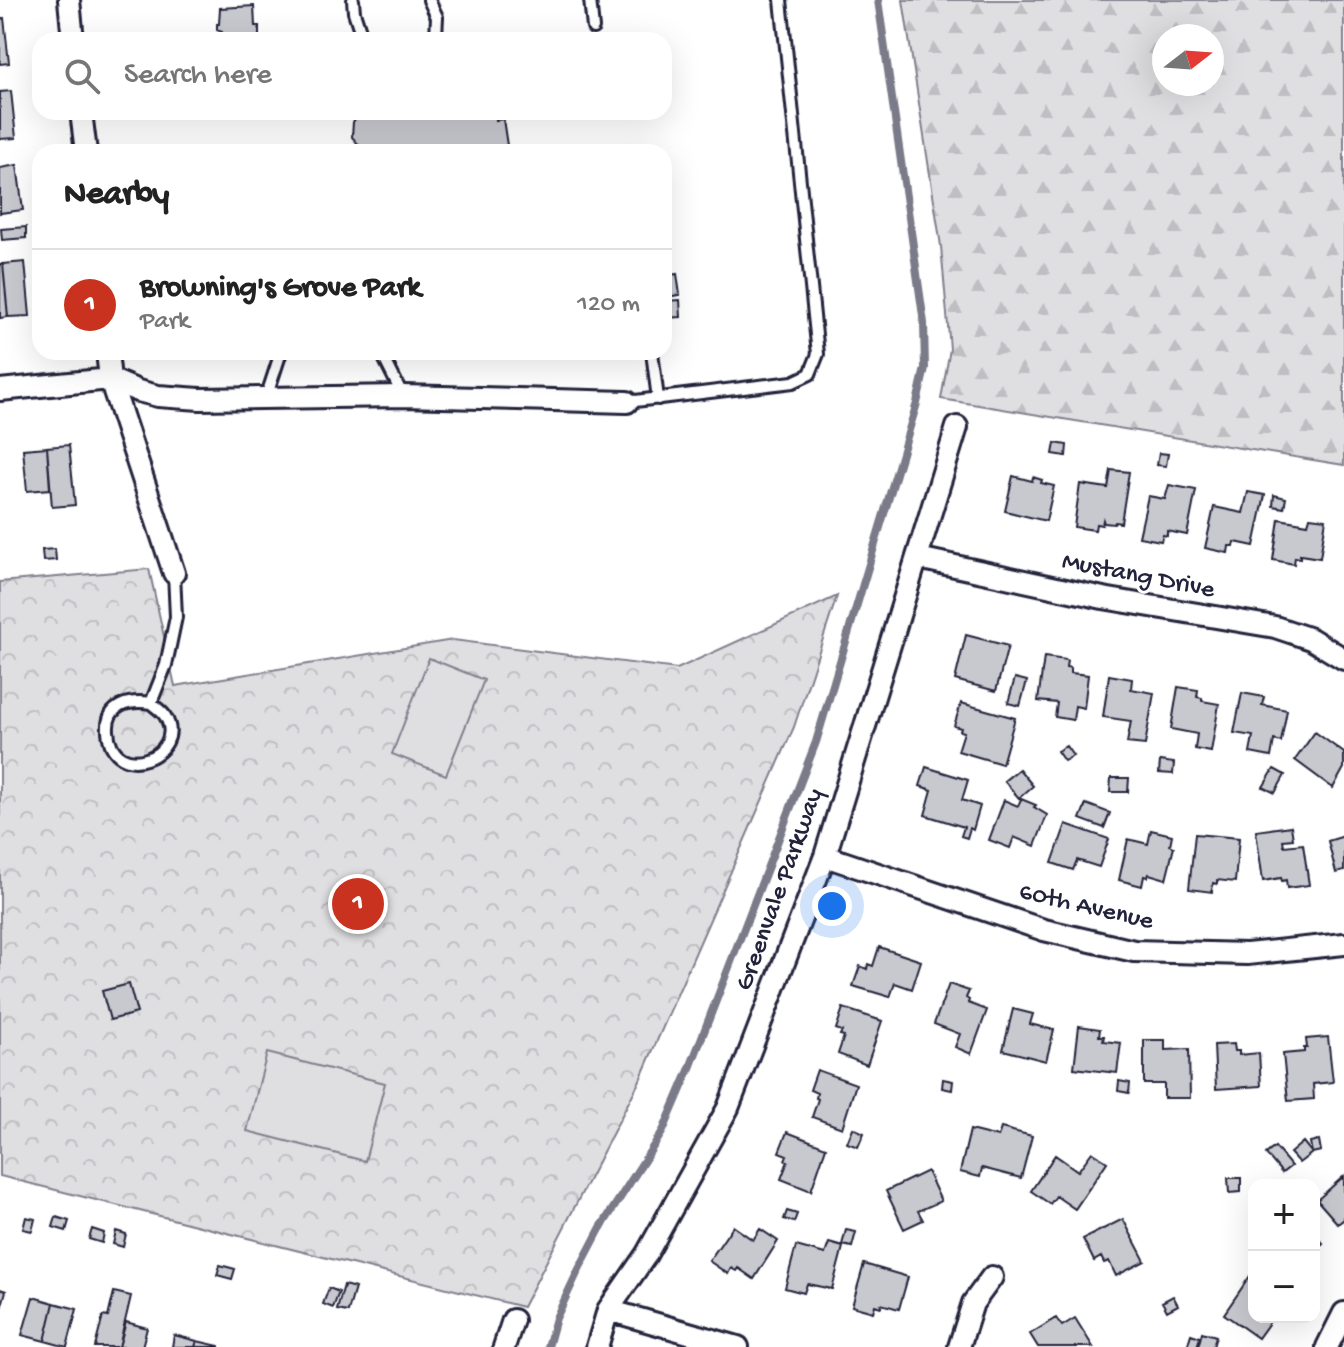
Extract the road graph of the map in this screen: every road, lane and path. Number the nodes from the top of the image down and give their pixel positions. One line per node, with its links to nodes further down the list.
1 (69, 0): 7 (street)
2 (353, 0): 8 (lane)
3 (429, 0): 9 (lane)
4 (590, 0): 6 (lane)
5 (781, 0): 20 (lane)
6 (593, 28)
7 (72, 32)
8 (360, 32)
9 (436, 32)
10 (82, 120): 11 (street)
11 (85, 144)
12 (108, 360): 16 (street)
13 (278, 360): 19 (lane)
14 (385, 360): 18 (lane)
15 (653, 360): 20 (lane)
16 (110, 379): 17 (street); 19 (street); 24 (street)
17 (0, 390)
18 (403, 396): 19 (street); 21 (street)
19 (266, 398)
20 (658, 399): 21 (lane)
21 (627, 402)
22 (957, 427): 23 (street, Greenvale Parkway)
23 (918, 558): 25 (street, Mustang Drive); 27 (street, Greenvale Parkway)
24 (174, 573): 26 (lane)
25 (1344, 659)
26 (151, 703): 26 (lane)
27 (825, 856): 28 (street, 60th Avenue); 30 (street, Greenvale Parkway)
28 (1344, 944)
29 (992, 1277): 36 (street)
30 (608, 1310): 34 (street, Greenvale Parkway); 35 (street)
31 (1344, 1313): 37 (street)
32 (513, 1320): 33 (street)
33 (504, 1347)
34 (597, 1347)
35 (738, 1347)
36 (959, 1347)
37 (1327, 1347)

